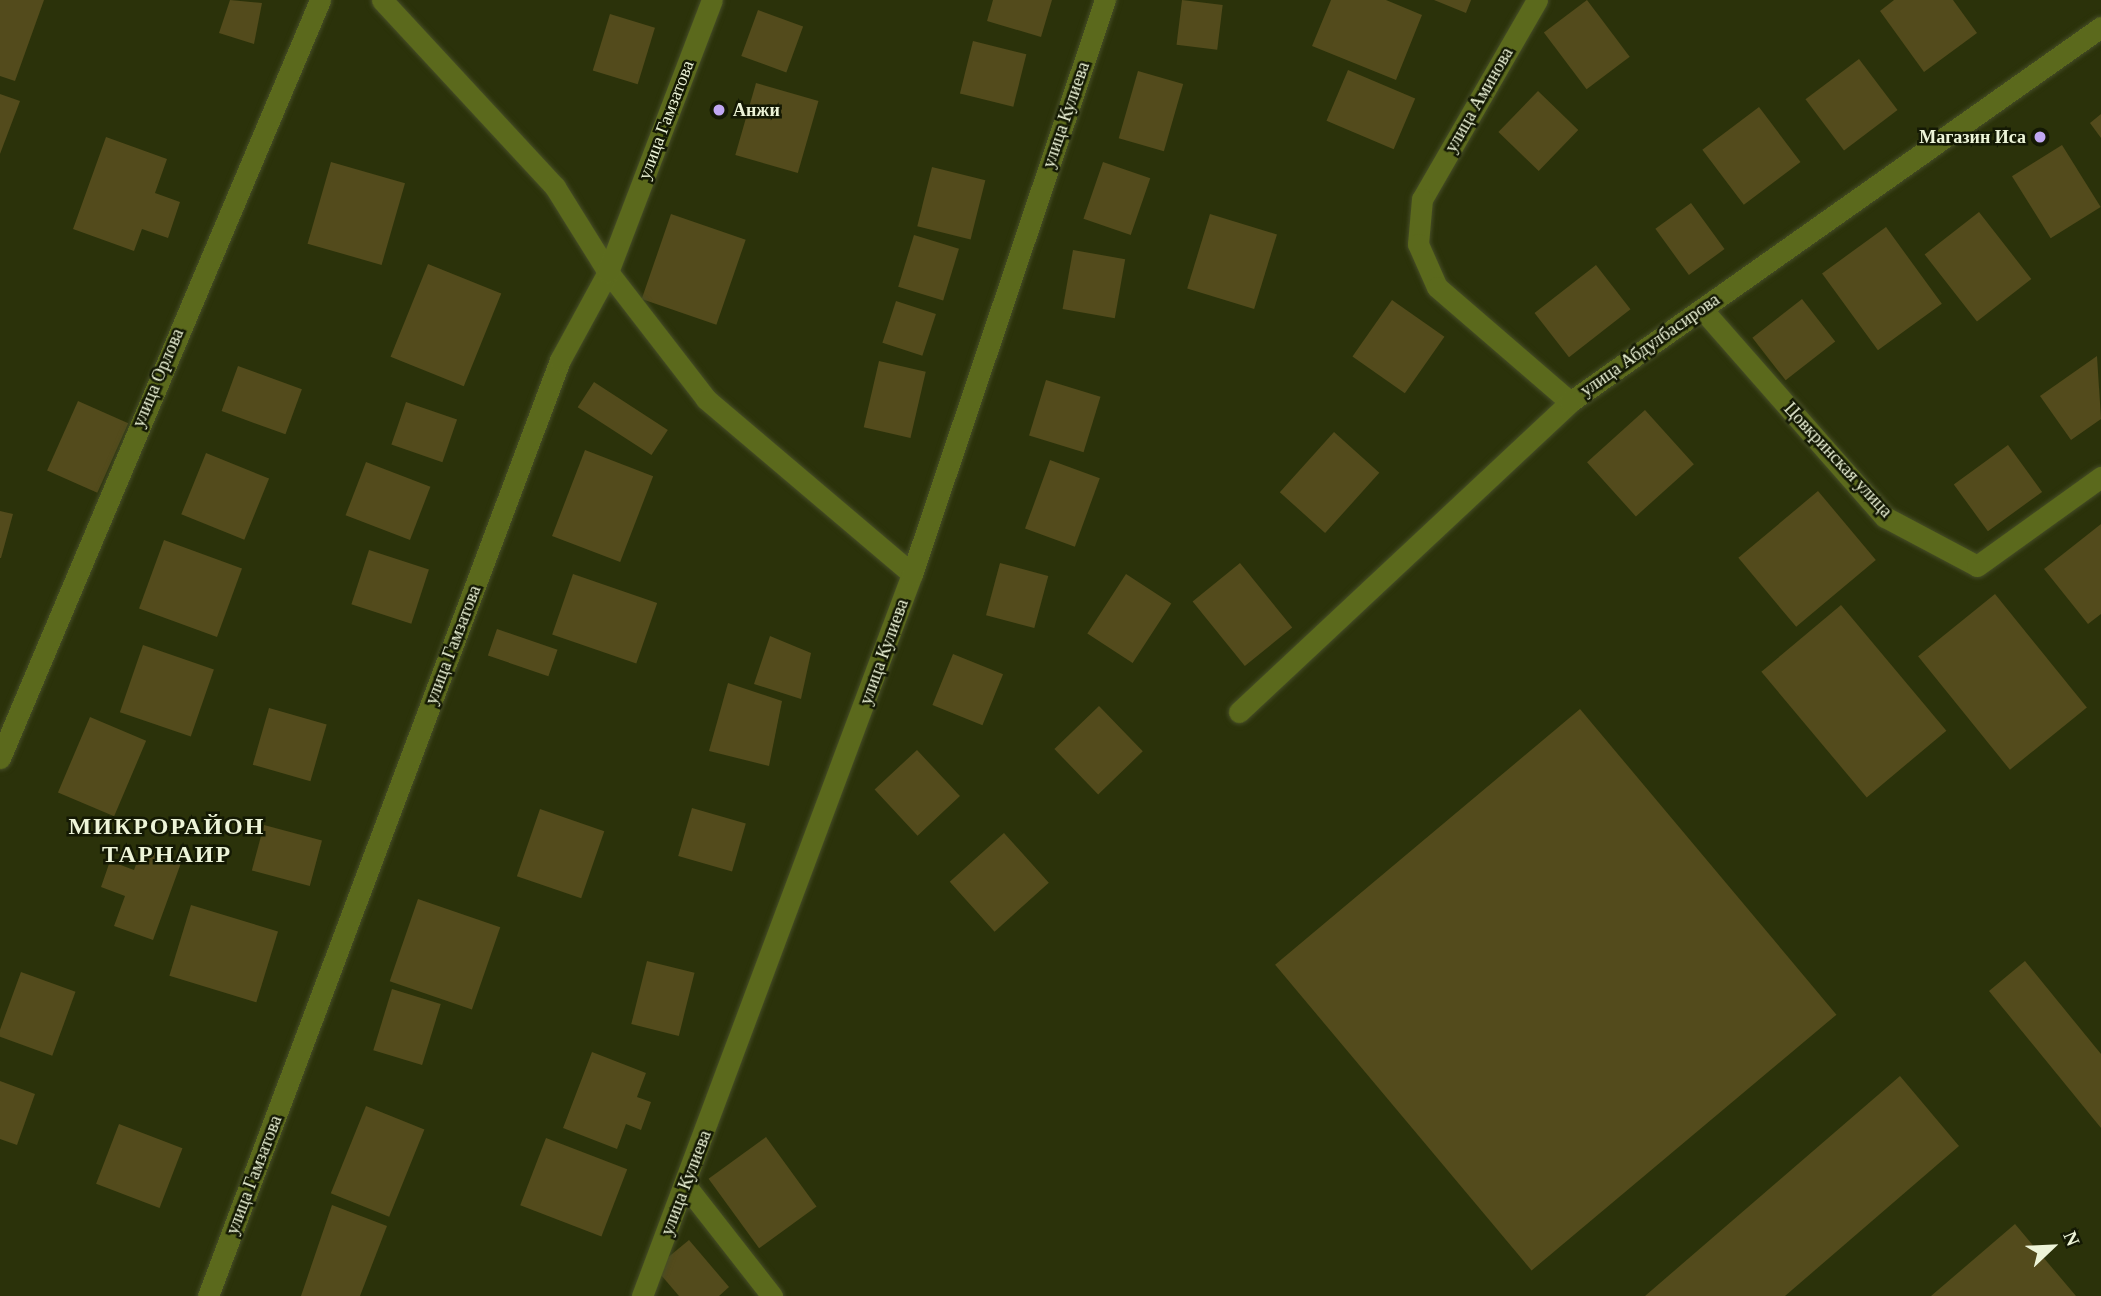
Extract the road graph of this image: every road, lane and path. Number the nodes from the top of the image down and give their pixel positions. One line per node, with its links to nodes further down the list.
1 (320, 0): 13 (street, улица Орлова)
2 (382, 0): 7 (street)
3 (712, 0): 7 (street, улица Гамзатова)
4 (1105, 0): 11 (street, улица Кулиева)
5 (1536, 0): 9 (street, улица Аминова)
6 (2101, 27): 8 (street, улица Абдулбасирова)
7 (608, 272): 11 (street); 15 (street, улица Гамзатова)
8 (1702, 309): 9 (street, улица Абдулбасирова); 10 (street, Цовкринская улица)
9 (1570, 402): 12 (street, улица Абдулбасирова)
10 (2101, 477)
11 (912, 575): 14 (street, улица Кулиева)
12 (1239, 712)
13 (0, 758)
14 (686, 1186): 16 (street, улица Кулиева); 17 (street)
15 (208, 1296)
16 (642, 1296)
17 (772, 1296)

